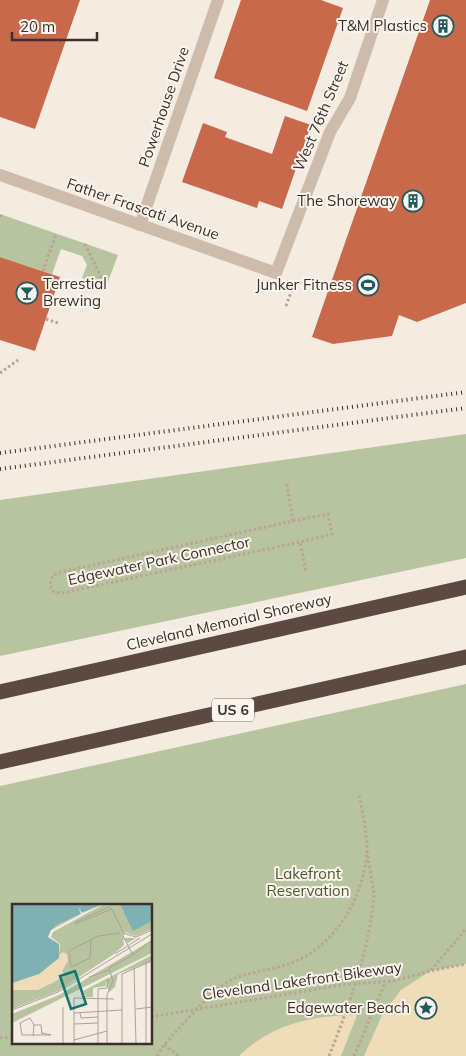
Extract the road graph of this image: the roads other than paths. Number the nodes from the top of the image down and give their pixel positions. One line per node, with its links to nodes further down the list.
1 (218, 0): 4 (street, Powerhouse Drive)
2 (383, 0): 5 (street, West 76th Street)
3 (0, 175): 4 (street, Father Frascati Avenue)
4 (140, 225): 5 (street, Father Frascati Avenue)
5 (276, 272)
6 (466, 587): 8 (highway, Cleveland Memorial Shoreway)
7 (466, 657): 9 (highway, US 6)
8 (0, 692)
9 (0, 762)

